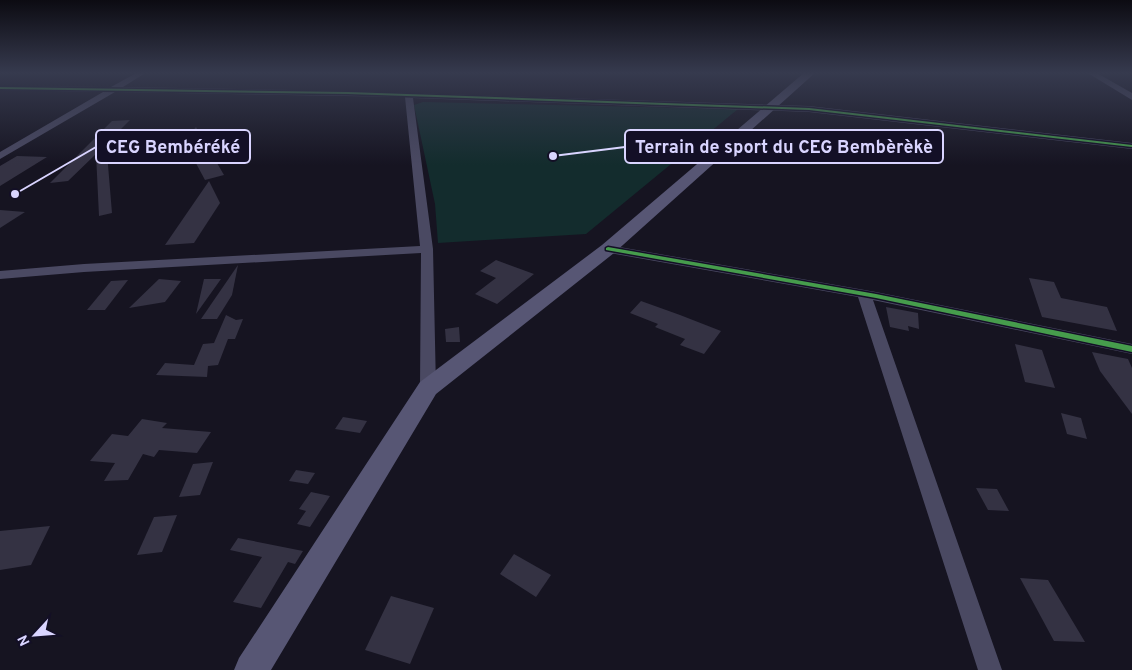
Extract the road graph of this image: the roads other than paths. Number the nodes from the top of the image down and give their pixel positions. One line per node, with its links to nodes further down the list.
1 (91, 103): 7 (street)
2 (409, 103): 8 (street)
3 (646, 103): 5 (street)
4 (773, 103): 5 (main road)
5 (768, 107): 6 (street); 9 (main road)
6 (1132, 146)
7 (0, 156)
8 (427, 249): 10 (street); 13 (street)
9 (608, 249): 11 (street); 13 (main road)
10 (0, 275)
11 (864, 294): 12 (street); 15 (street)
12 (1132, 349)
13 (428, 388): 14 (main road)
14 (252, 670)
15 (990, 670)

